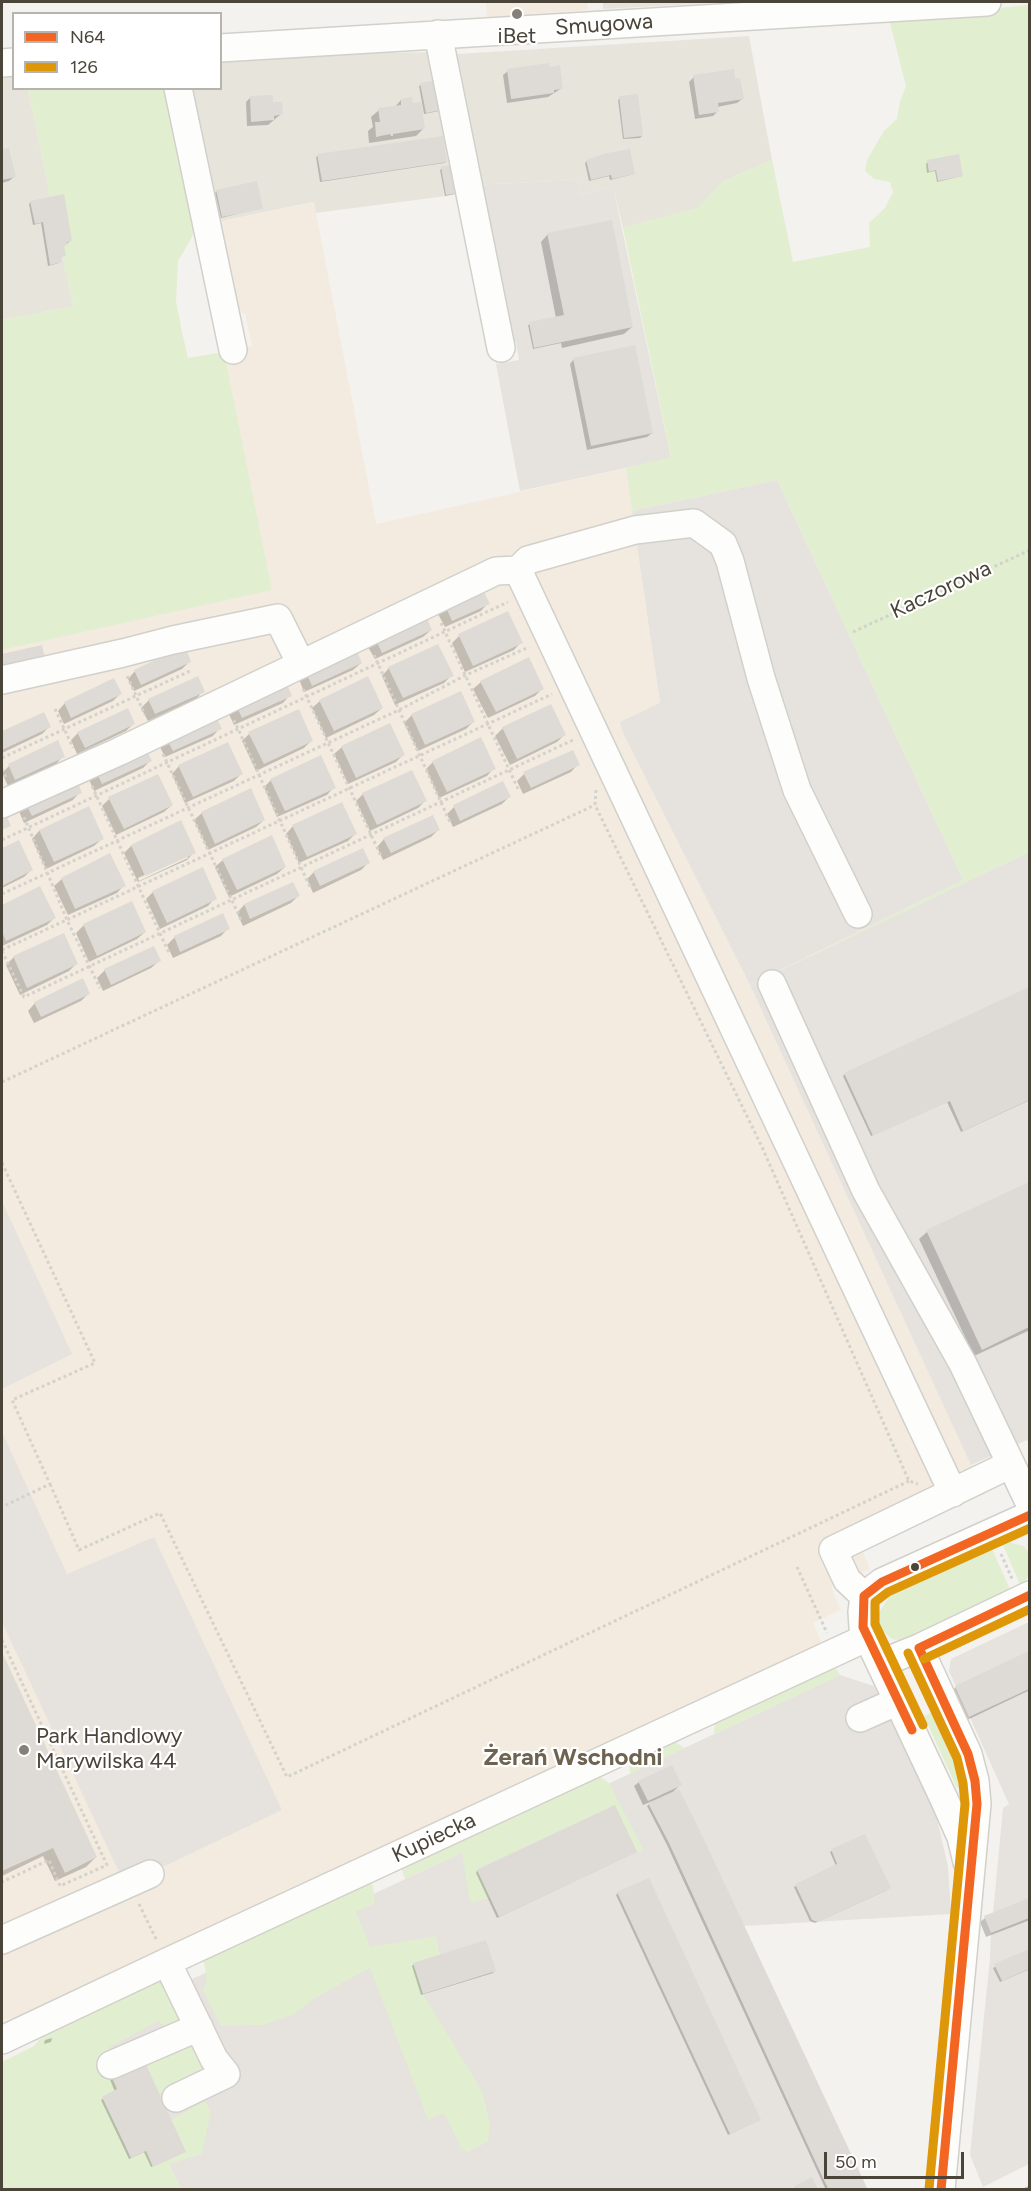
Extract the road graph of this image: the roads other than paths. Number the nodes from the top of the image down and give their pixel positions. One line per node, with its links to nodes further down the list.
1 (987, 2): 2 (street, Smugowa)
2 (755, 8): 3 (street, Smugowa)
3 (438, 34): 4 (street, Smugowa); 6 (street)
4 (222, 48)
5 (178, 90): 7 (street)
6 (501, 348)
7 (233, 350)
8 (518, 570): 9 (street); 12 (street); 15 (street)
9 (302, 676): 10 (street); 11 (street)
10 (2, 680)
11 (8, 801)
12 (858, 914)
13 (772, 984): 14 (street)
14 (1011, 1464): 15 (street); 16 (street)
15 (953, 1493): 19 (street)
16 (1029, 1504)
17 (1029, 1515): 19 (street)
18 (1029, 1595): 21 (street)
19 (864, 1596): 20 (street)
20 (868, 1638): 22 (street); 29 (street, Kupiecka)
21 (919, 1648): 22 (street); 23 (street)
22 (882, 1663): 24 (street)
23 (938, 1687): 24 (street); 26 (street)
24 (899, 1703): 25 (street); 26 (street)
25 (860, 1718)
26 (971, 1876): 34 (street)
27 (140, 1878): 28 (street)
28 (2, 1940)
29 (166, 1962): 30 (street); 31 (street, Kupiecka)
30 (199, 2027): 32 (street); 33 (street)
31 (2, 2040)
32 (111, 2065)
33 (176, 2098)
34 (941, 2190)

